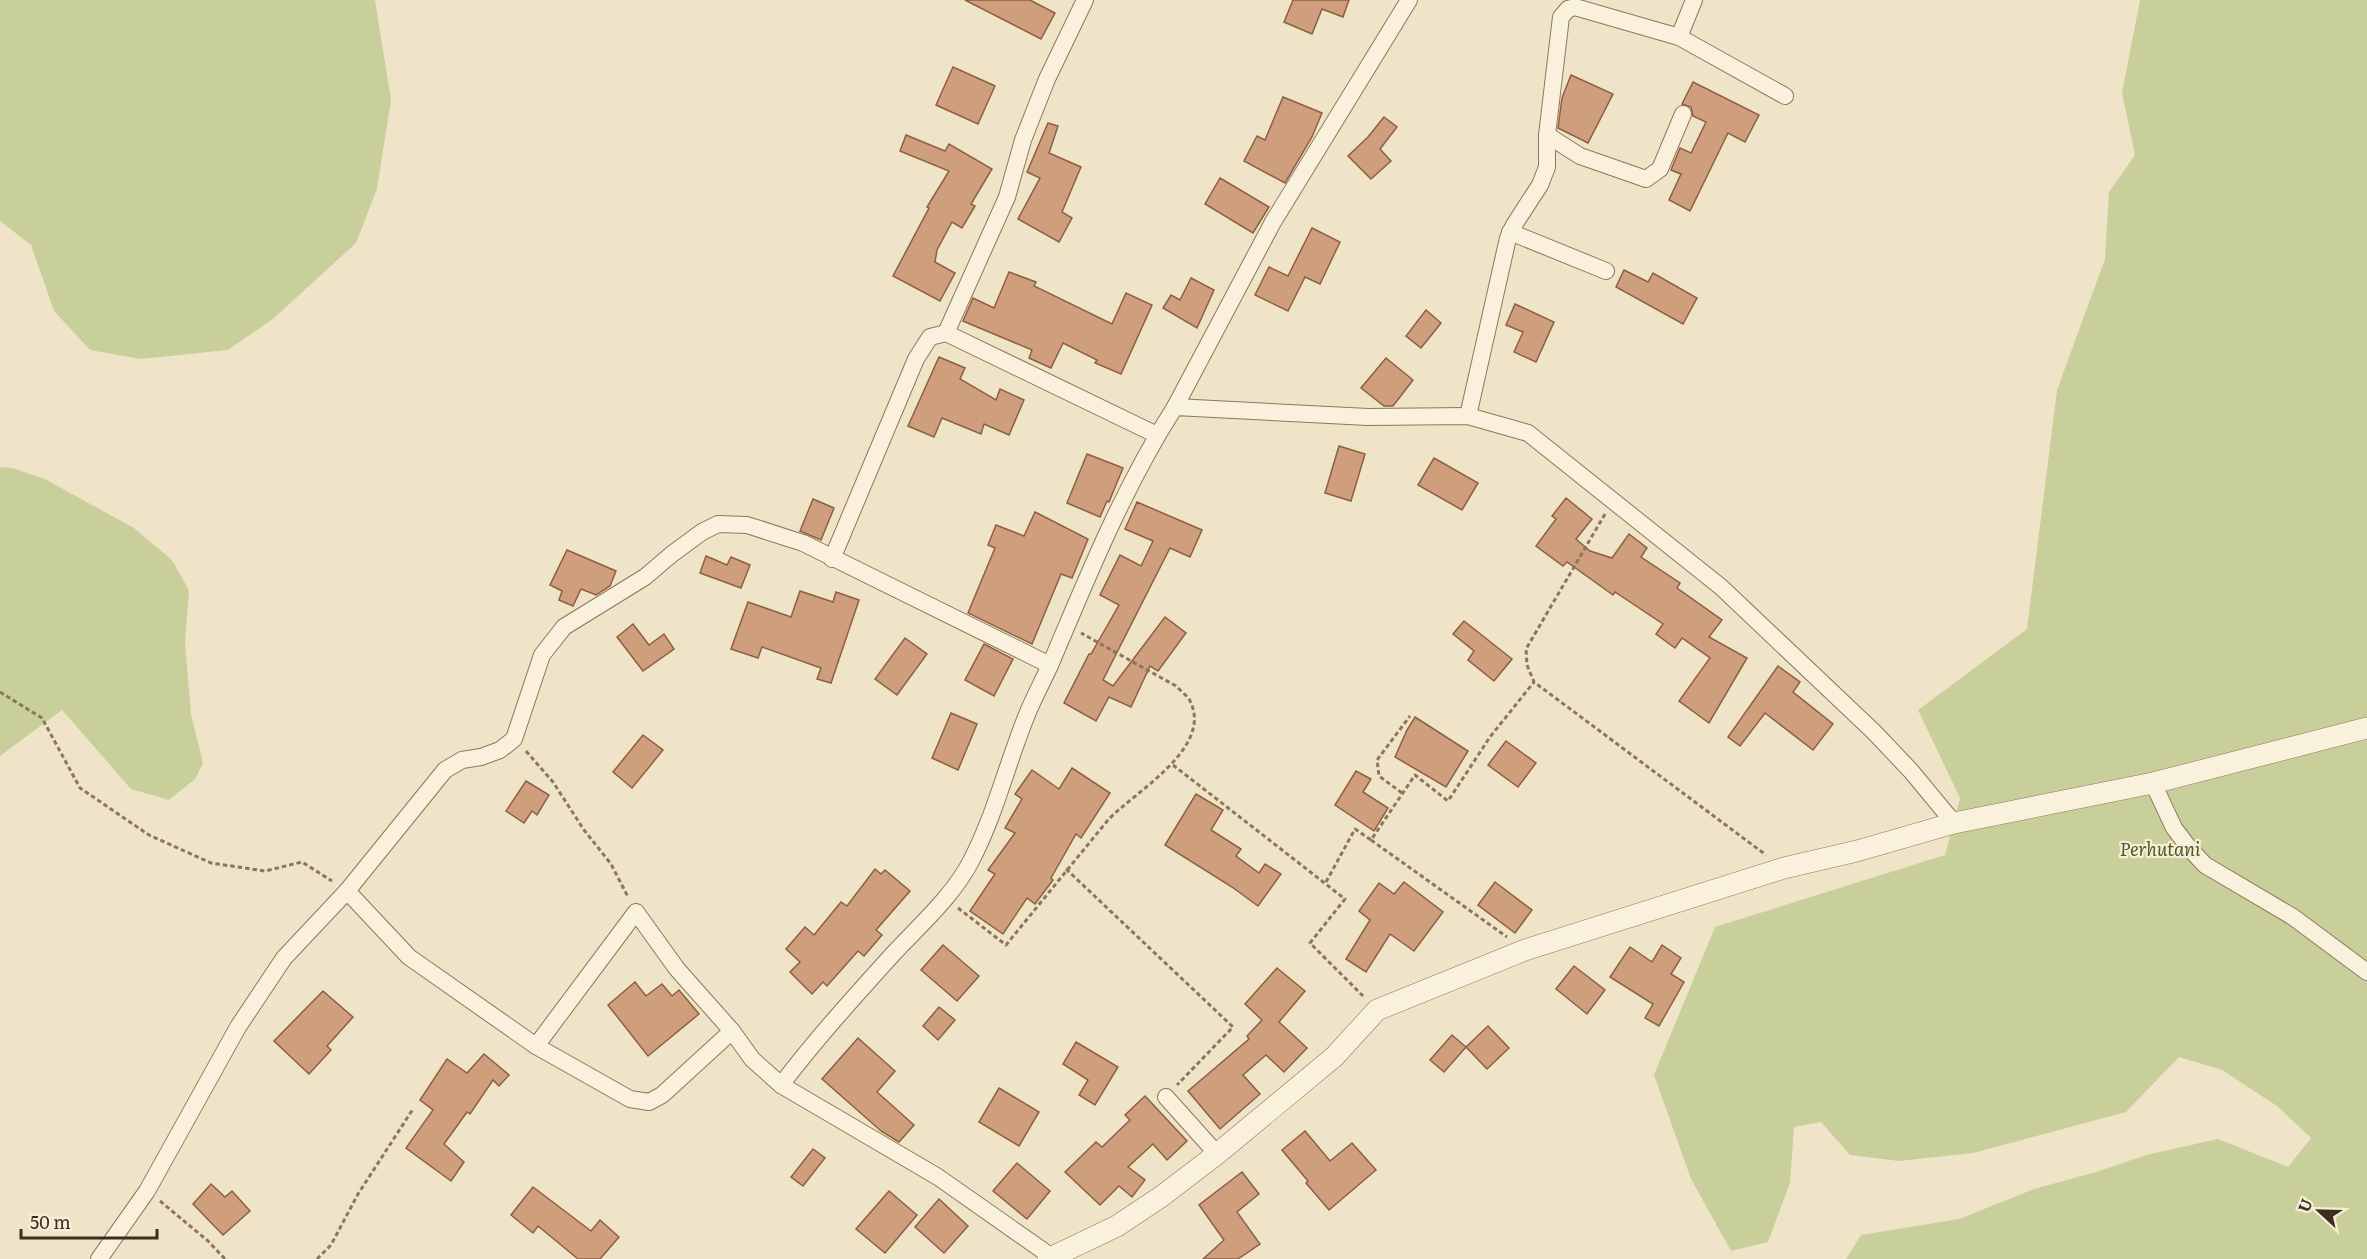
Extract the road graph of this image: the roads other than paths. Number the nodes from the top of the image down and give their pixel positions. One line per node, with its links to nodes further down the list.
1 (1085, 0): 10 (street)
2 (1409, 0): 11 (street)
3 (1694, 0): 4 (street)
4 (1679, 37): 5 (street); 7 (street)
5 (1785, 96)
6 (1683, 114): 7 (street)
7 (1547, 135): 8 (street)
8 (1510, 232): 9 (street); 12 (street)
9 (1606, 271)
10 (946, 333): 13 (street); 14 (street)
11 (1174, 407): 12 (street); 13 (street)
12 (1468, 416): 18 (street)
13 (1157, 435): 15 (street)
14 (832, 559): 15 (street); 19 (street)
15 (1050, 665): 23 (street)
16 (2367, 728): 17 (street)
17 (2153, 783): 18 (street); 20 (street)
18 (1954, 823): 25 (street)
19 (347, 891): 22 (street); 27 (street)
20 (2367, 972)
21 (732, 1031): 22 (street); 22 (street); 23 (street)
22 (536, 1046)
23 (781, 1085): 26 (street)
24 (1166, 1097): 25 (street)
25 (1217, 1154): 26 (street)
26 (1050, 1258)
27 (99, 1259)

